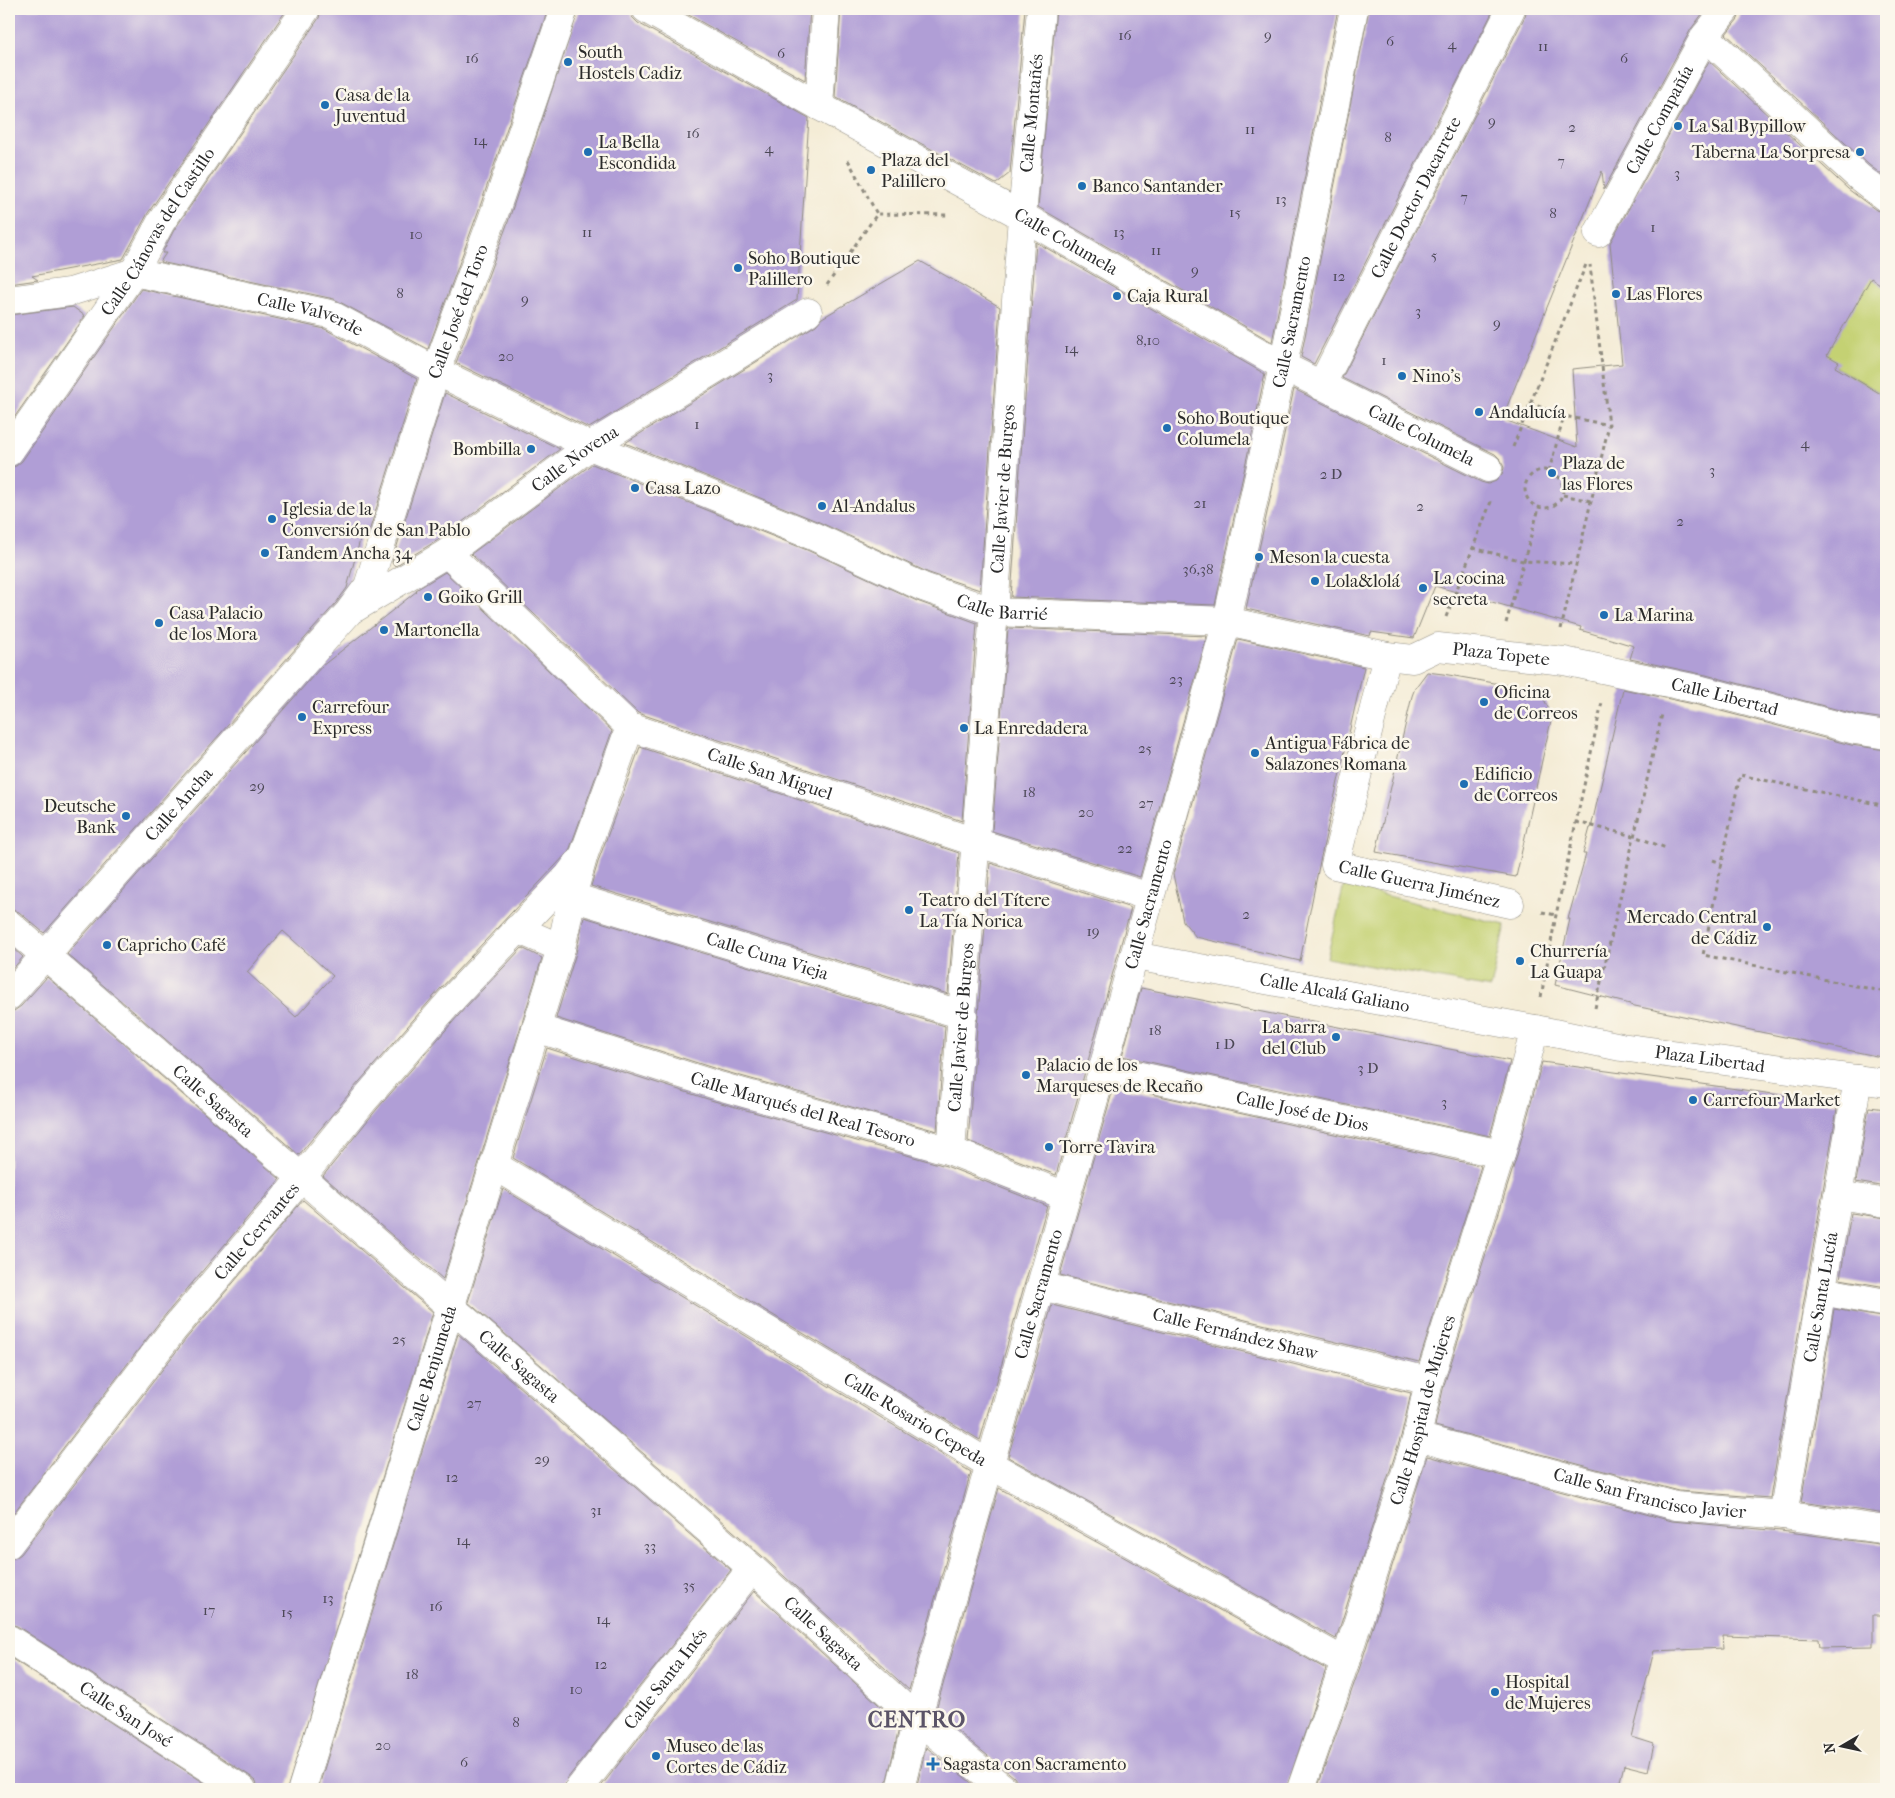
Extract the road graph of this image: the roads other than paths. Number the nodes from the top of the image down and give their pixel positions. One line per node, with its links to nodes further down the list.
1 (306, 9): 14 (street, Calle Cánovas del Castillo)
2 (564, 9): 18 (street, Calle José del Toro)
3 (646, 9): 10 (street, Calle Columela)
4 (826, 9): 10 (street)
5 (1041, 9): 12 (street, Calle Montañés)
6 (1354, 9): 17 (street, Calle Sacramento)
7 (1511, 9): 19 (street, Calle Doctor Dacarrete)
8 (1726, 9): 9 (street, Calle Compañía)
9 (1705, 36): 11 (street); 13 (street, Calle Compañía)
10 (819, 106): 12 (street, Calle Columela)
11 (1886, 198)
12 (1022, 216): 17 (street, Calle Columela); 24 (street, Calle Javier de Burgos)
13 (1598, 234)
14 (134, 272): 15 (street, Calle Valverde); 18 (street, Calle Valverde); 21 (street, Calle Cánovas del Castillo)
15 (9, 300)
16 (808, 312): 20 (street, Calle Novena)
17 (1283, 366): 19 (street, Calle Columela); 26 (street, Calle Sacramento)
18 (436, 371): 20 (street, Calle Valverde); 25 (street, Calle José del Toro)
19 (1321, 386): 22 (street, Calle Columela)
20 (590, 446): 23 (street, Calle Novena); 24 (street, Calle Barrié)
21 (9, 452)
22 (1499, 462)
23 (447, 553): 25 (street, Calle Novena); 30 (street, Calle San Miguel)
24 (994, 612): 26 (street, Calle Barrié); 32 (street, Calle Javier de Burgos)
25 (348, 613): 40 (street, Calle Ancha)
26 (1227, 621): 28 (street, Calle Barrié); 35 (street, Calle Sacramento)
27 (1438, 647): 28 (street, Calle Barrié); 29 (street, Plaza Topete)
28 (1387, 656): 36 (street, Calle Guerra Jiménez)
29 (1557, 660): 31 (street, Calle Libertad)
30 (630, 727): 32 (street, Calle San Miguel); 33 (street)
31 (1886, 735)
32 (975, 842): 35 (street, Calle San Miguel); 43 (street, Calle Javier de Burgos)
33 (584, 854): 34 (street, Calle Benjumeda); 38 (street, Calle Cervantes)
34 (572, 897): 39 (street, Calle Benjumeda); 43 (street, Calle Cuna Vieja)
35 (1150, 897): 41 (street, Calle Sacramento)
36 (1510, 904)
37 (9, 924): 40 (street, Calle Sagasta)
38 (516, 929): 39 (street); 52 (street, Calle Cervantes)
39 (561, 948): 44 (street, Calle Benjumeda)
40 (44, 956): 42 (street, Calle Ancha); 52 (street, Calle Sagasta)
41 (1134, 956): 45 (street, Calle Alcalá Galiano); 46 (street, Calle Sacramento)
42 (9, 996)
43 (963, 1015): 49 (street, Calle Javier de Burgos)
44 (536, 1028): 49 (street, Calle Marqués del Real Tesoro); 51 (street, Calle Benjumeda)
45 (1535, 1029): 47 (street, Plaza Libertad); 50 (street, Calle Hospital de Mujeres)
46 (1103, 1068): 50 (street, Calle José de Dios); 54 (street, Calle Sacramento)
47 (1858, 1079): 48 (street, Plaza Libertad); 53 (street, Calle Santa Lucía)
48 (1886, 1083)
49 (951, 1152): 54 (street, Calle Marqués del Real Tesoro)
50 (1501, 1154): 60 (street, Calle Hospital de Mujeres)
51 (494, 1164): 59 (street, Calle Benjumeda); 62 (street, Calle Rosario Cepeda)
52 (301, 1178): 59 (street, Calle Sagasta); 65 (street, Calle Cervantes)
53 (1838, 1195): 55 (street); 57 (street, Calle Santa Lucía)
54 (1066, 1196): 56 (street, Calle Sacramento)
55 (1886, 1203)
56 (1041, 1286): 60 (street, Calle Fernández Shaw); 62 (street, Calle Sacramento)
57 (1821, 1291): 58 (street); 63 (street, Calle Santa Lucía)
58 (1886, 1303)
59 (450, 1308): 66 (street, Calle Sagasta); 71 (street, Calle Benjumeda)
60 (1429, 1381): 61 (street, Calle Hospital de Mujeres)
61 (1417, 1437): 63 (street, Calle San Francisco Javier); 68 (street, Calle Hospital de Mujeres)
62 (989, 1464): 68 (street, Calle Rosario Cepeda); 69 (street, Calle Sacramento)
63 (1783, 1515): 64 (street, Calle San Francisco Javier)
64 (1886, 1530)
65 (9, 1544)
66 (752, 1568): 69 (street, Calle Sagasta); 72 (street, Calle Santa Inés)
67 (9, 1639): 70 (street, Calle San José)
68 (1346, 1662): 75 (street, Calle Hospital de Mujeres)
69 (917, 1719): 73 (street, Calle Sacramento); 74 (street, Calle Sagasta)
70 (242, 1789)
71 (302, 1789)
72 (579, 1789)
73 (900, 1789)
74 (1004, 1789)
75 (1301, 1789)

